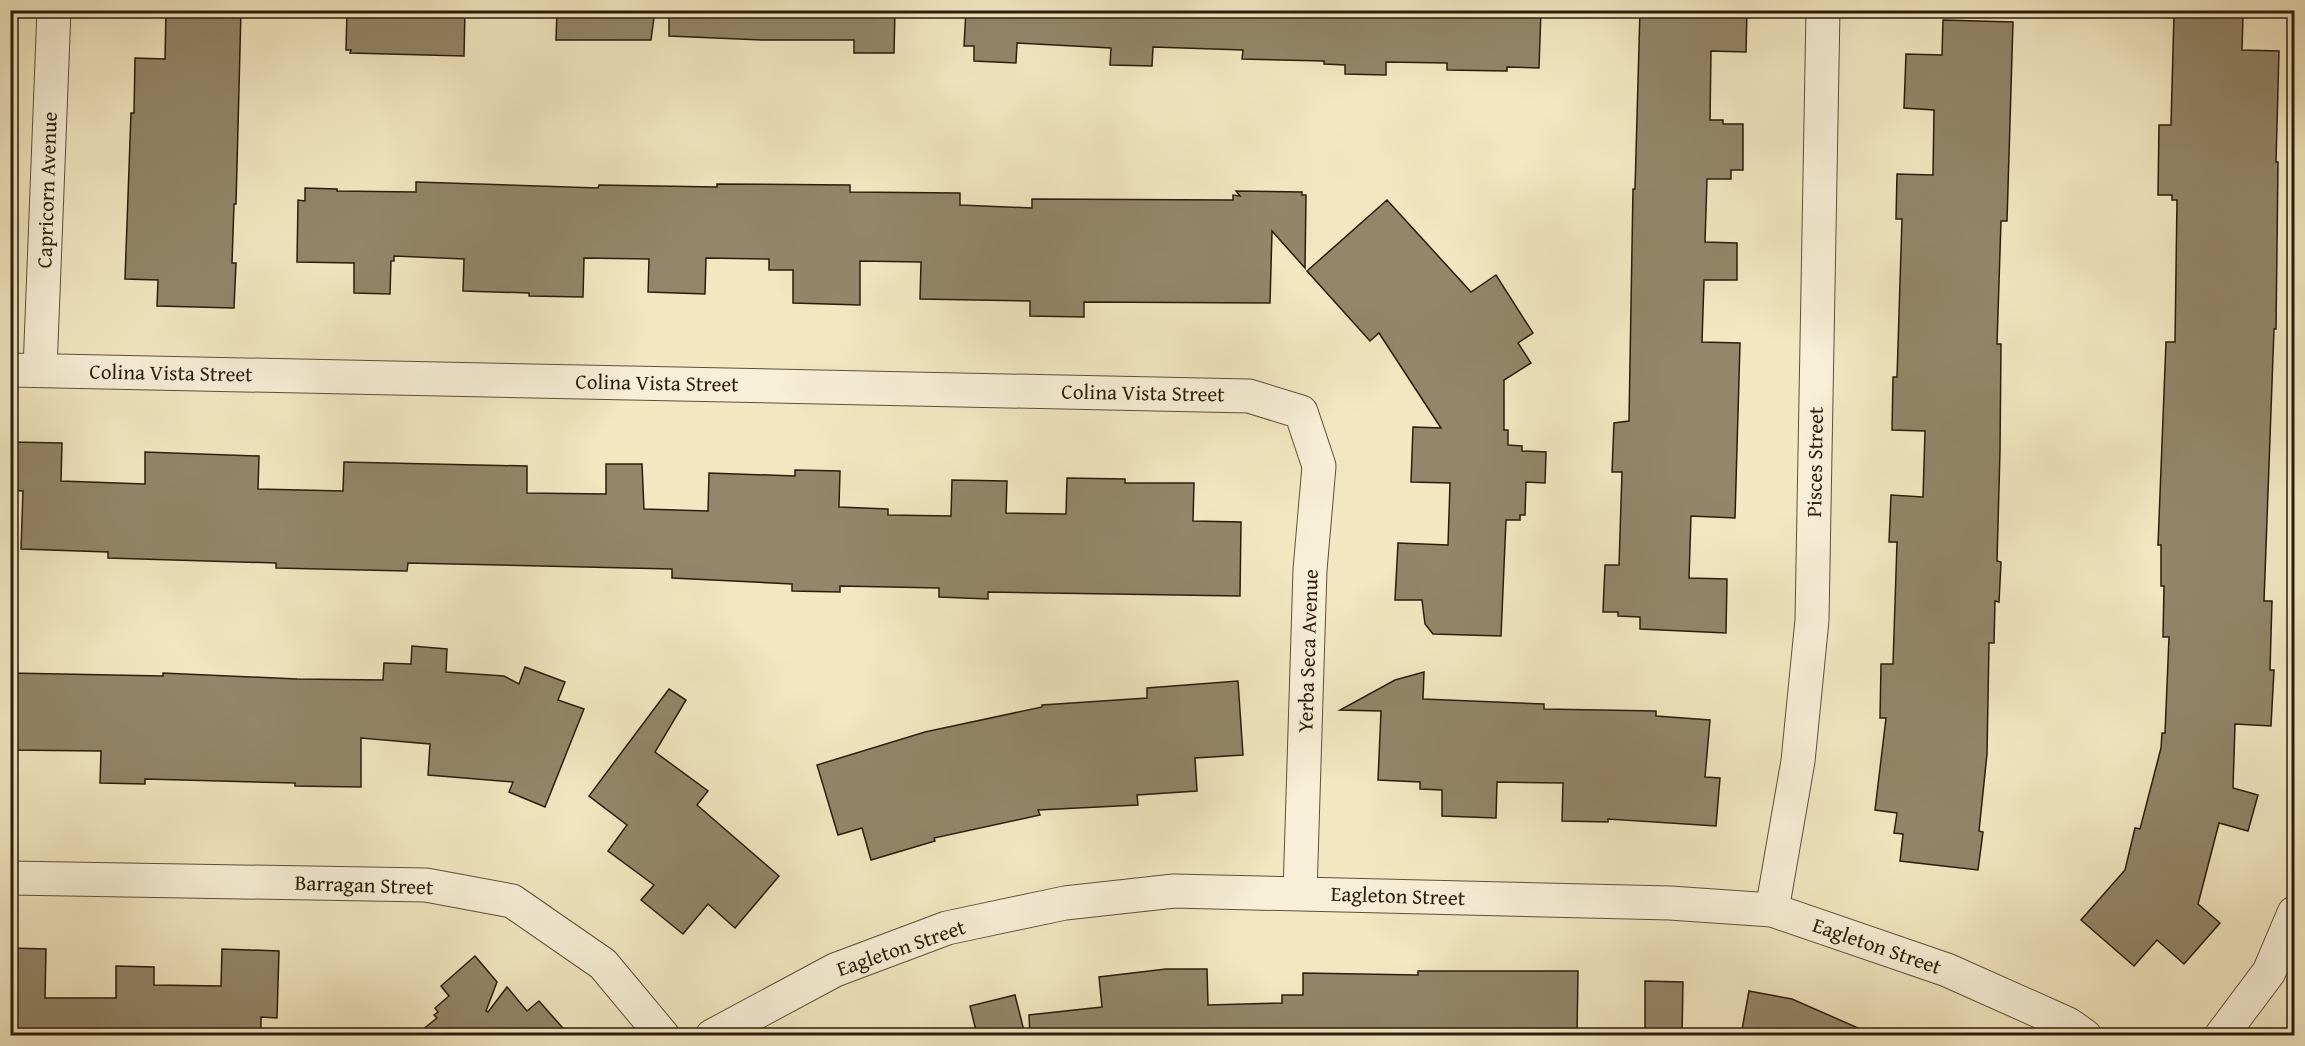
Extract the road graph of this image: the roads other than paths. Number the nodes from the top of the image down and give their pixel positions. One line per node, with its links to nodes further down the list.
1 (54, 10): 3 (street, Capricorn Avenue)
2 (1823, 10): 7 (street, Pisces Street)
3 (25, 370): 4 (street, Colina Vista Street)
4 (1301, 412): 6 (street, Yerba Seca Avenue)
5 (10, 878): 9 (street, Barragan Street)
6 (1300, 893): 7 (street, Eagleton Street); 10 (street, Eagleton Street)
7 (1772, 910): 11 (street, Eagleton Street)
8 (2295, 913): 12 (street)
9 (663, 1035)
10 (712, 1035)
11 (2085, 1035)
12 (2221, 1035)

